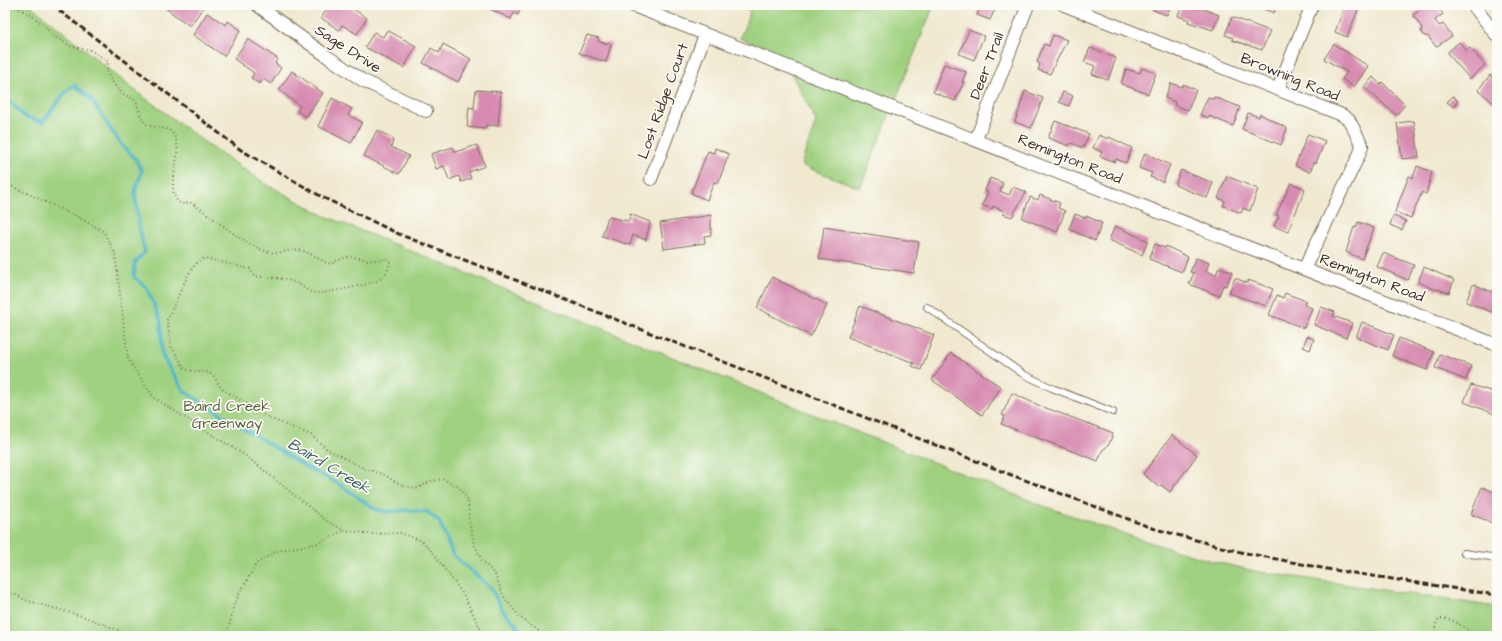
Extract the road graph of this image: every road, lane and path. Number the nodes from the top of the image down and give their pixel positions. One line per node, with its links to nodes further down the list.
1 (12, 5): 28 (path)
2 (257, 5): 13 (street, Sage Drive)
3 (631, 5): 10 (street, Remington Road)
4 (1028, 5): 14 (street, Deer Trail)
5 (1064, 5): 12 (street, Browning Road)
6 (1312, 5): 12 (street)
7 (1473, 5): 9 (street)
8 (1497, 17): 9 (street)
9 (1486, 23): 11 (street)
10 (705, 34): 14 (street, Remington Road); 15 (street, Lost Ridge Court)
11 (1497, 36)
12 (1278, 89): 17 (street, Browning Road)
13 (426, 111)
14 (976, 139): 17 (street, Remington Road)
15 (651, 179)
16 (5, 183): 21 (path)
17 (1304, 269): 19 (street, Remington Road)
18 (927, 307): 20 (lane)
19 (1497, 345)
20 (1113, 412)
21 (344, 530): 26 (path); 27 (path)
22 (1464, 553): 23 (lane)
23 (1497, 558)
24 (5, 589): 25 (path)
25 (132, 636)
26 (224, 636)
27 (484, 636)
28 (546, 636)
29 (1434, 636): 30 (path)
30 (1476, 636)

